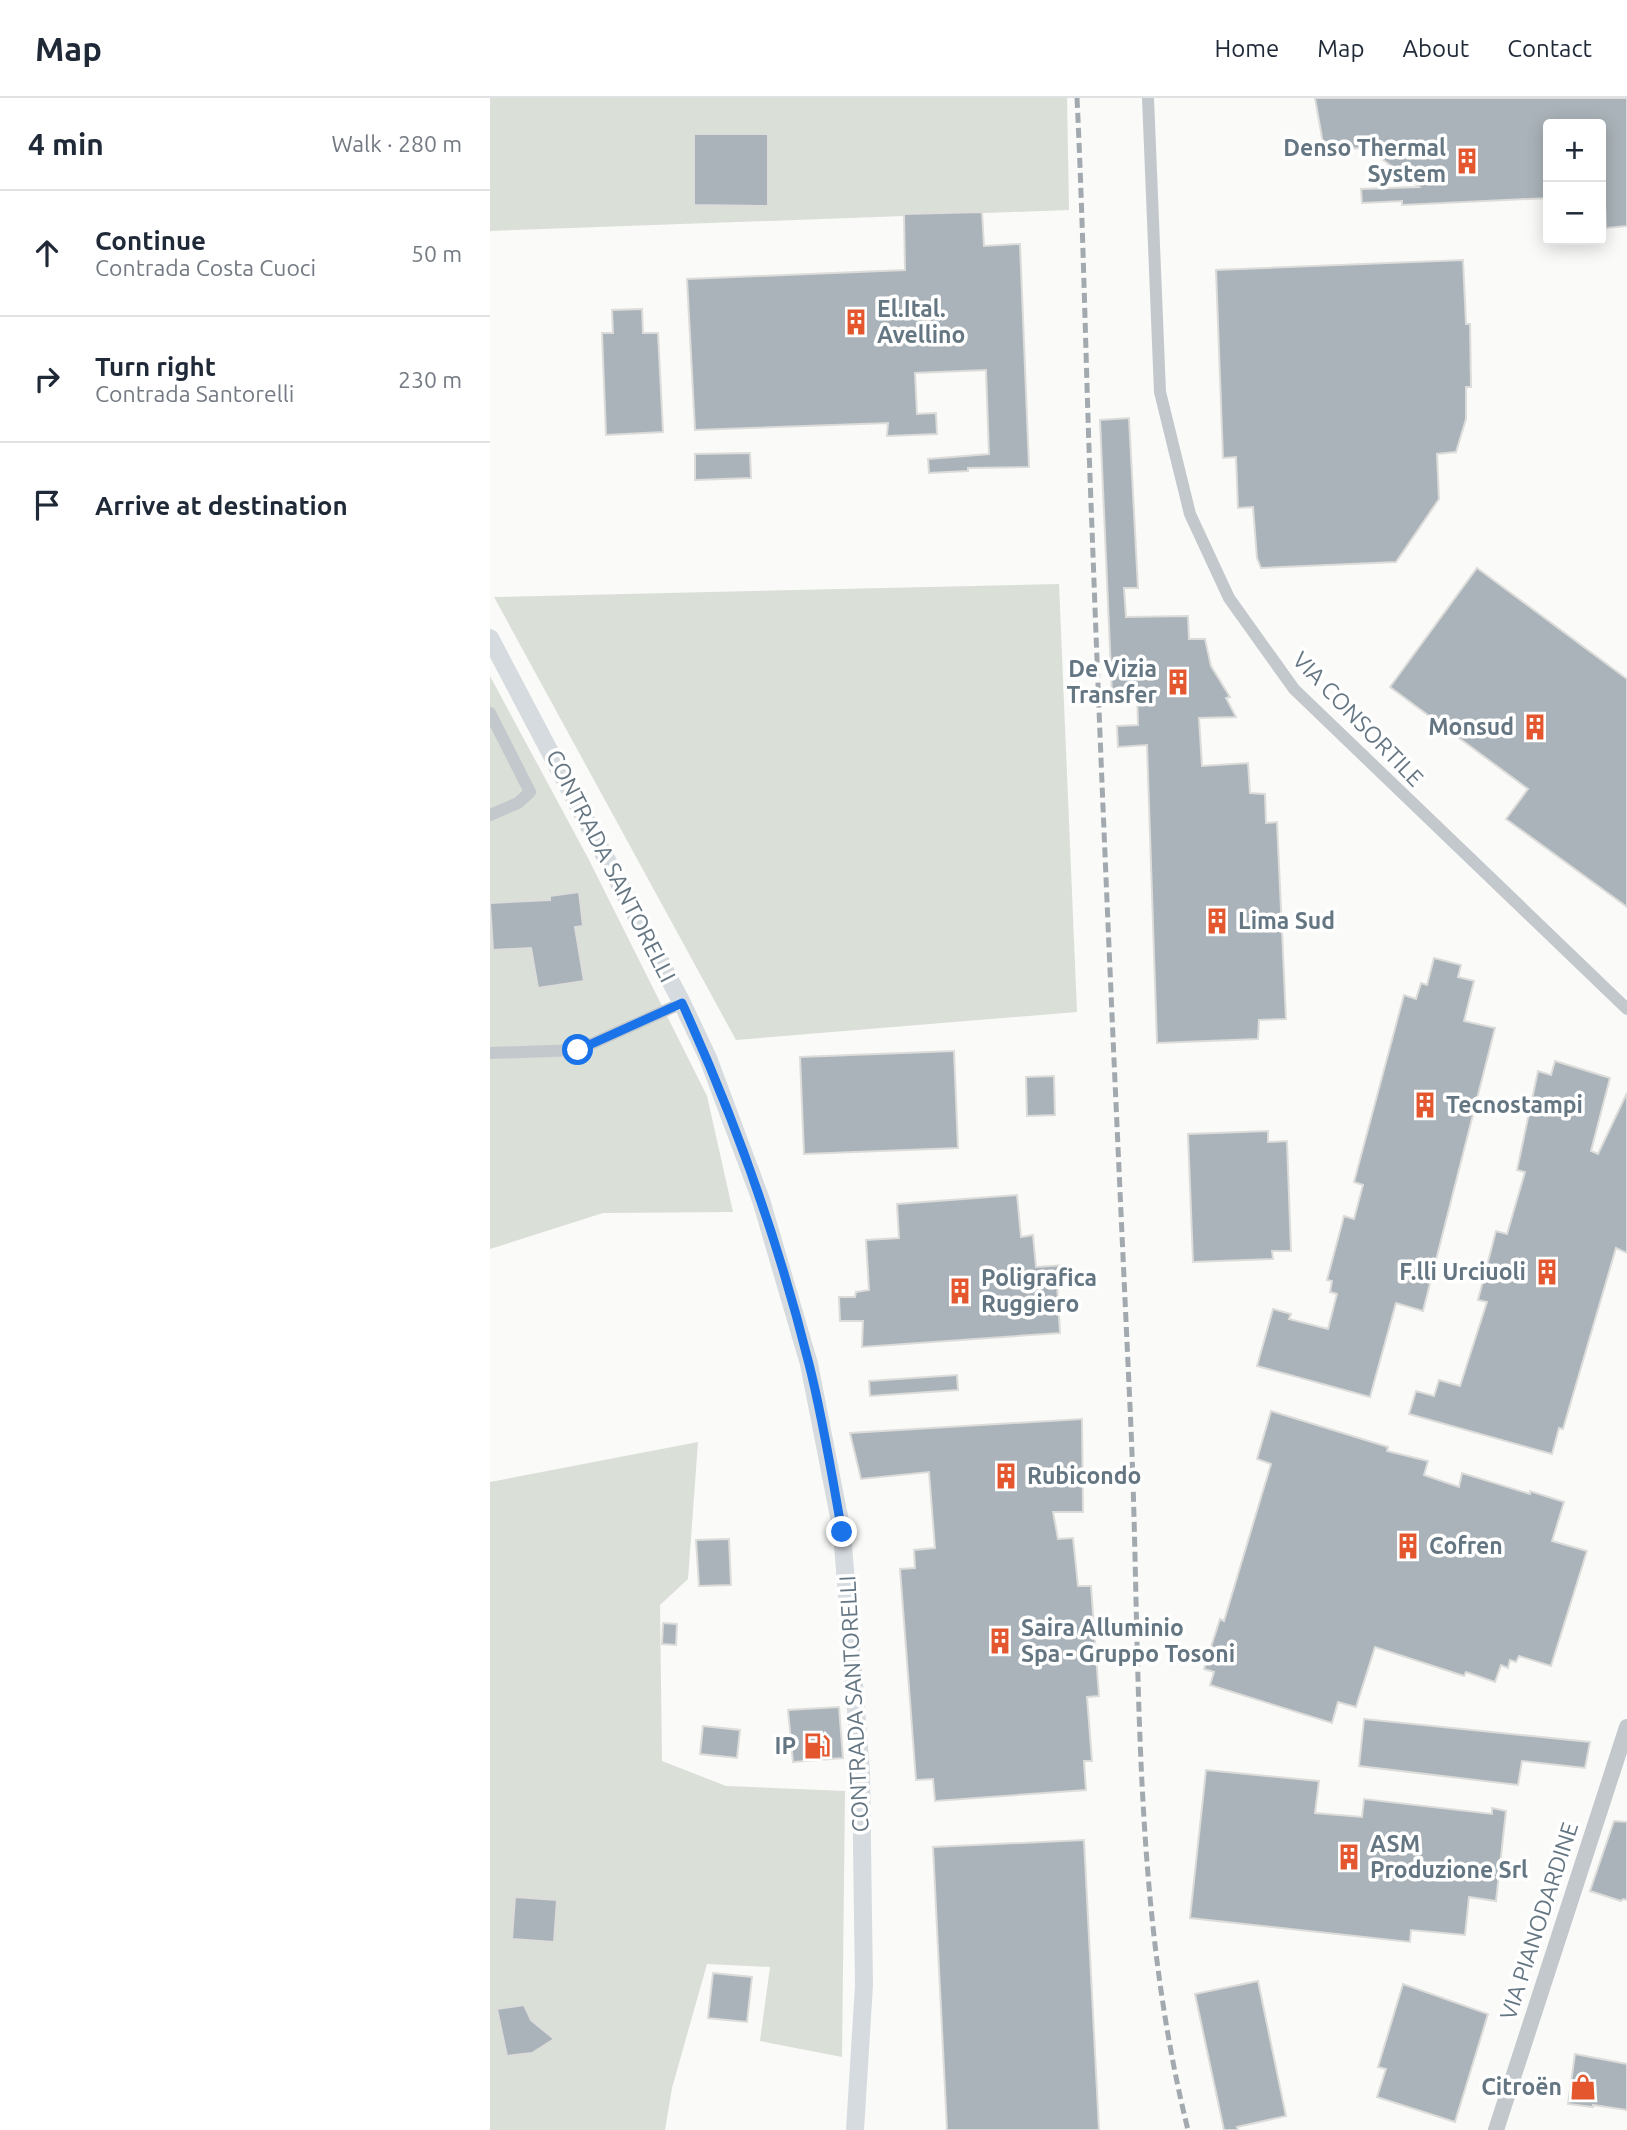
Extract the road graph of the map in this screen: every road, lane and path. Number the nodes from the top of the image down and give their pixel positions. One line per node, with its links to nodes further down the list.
1 (1148, 98): 6 (street, VIA CONSORTILE)
2 (490, 638): 5 (main road, CONTRADA SANTORELLI)
3 (490, 713): 4 (street)
4 (490, 815)
5 (682, 1003): 7 (street); 9 (main road, CONTRADA SANTORELLI)
6 (1627, 1009)
7 (490, 1053)
8 (1627, 1727): 10 (street, VIA PIANODARDINE)
9 (855, 2130)
10 (1496, 2130)

